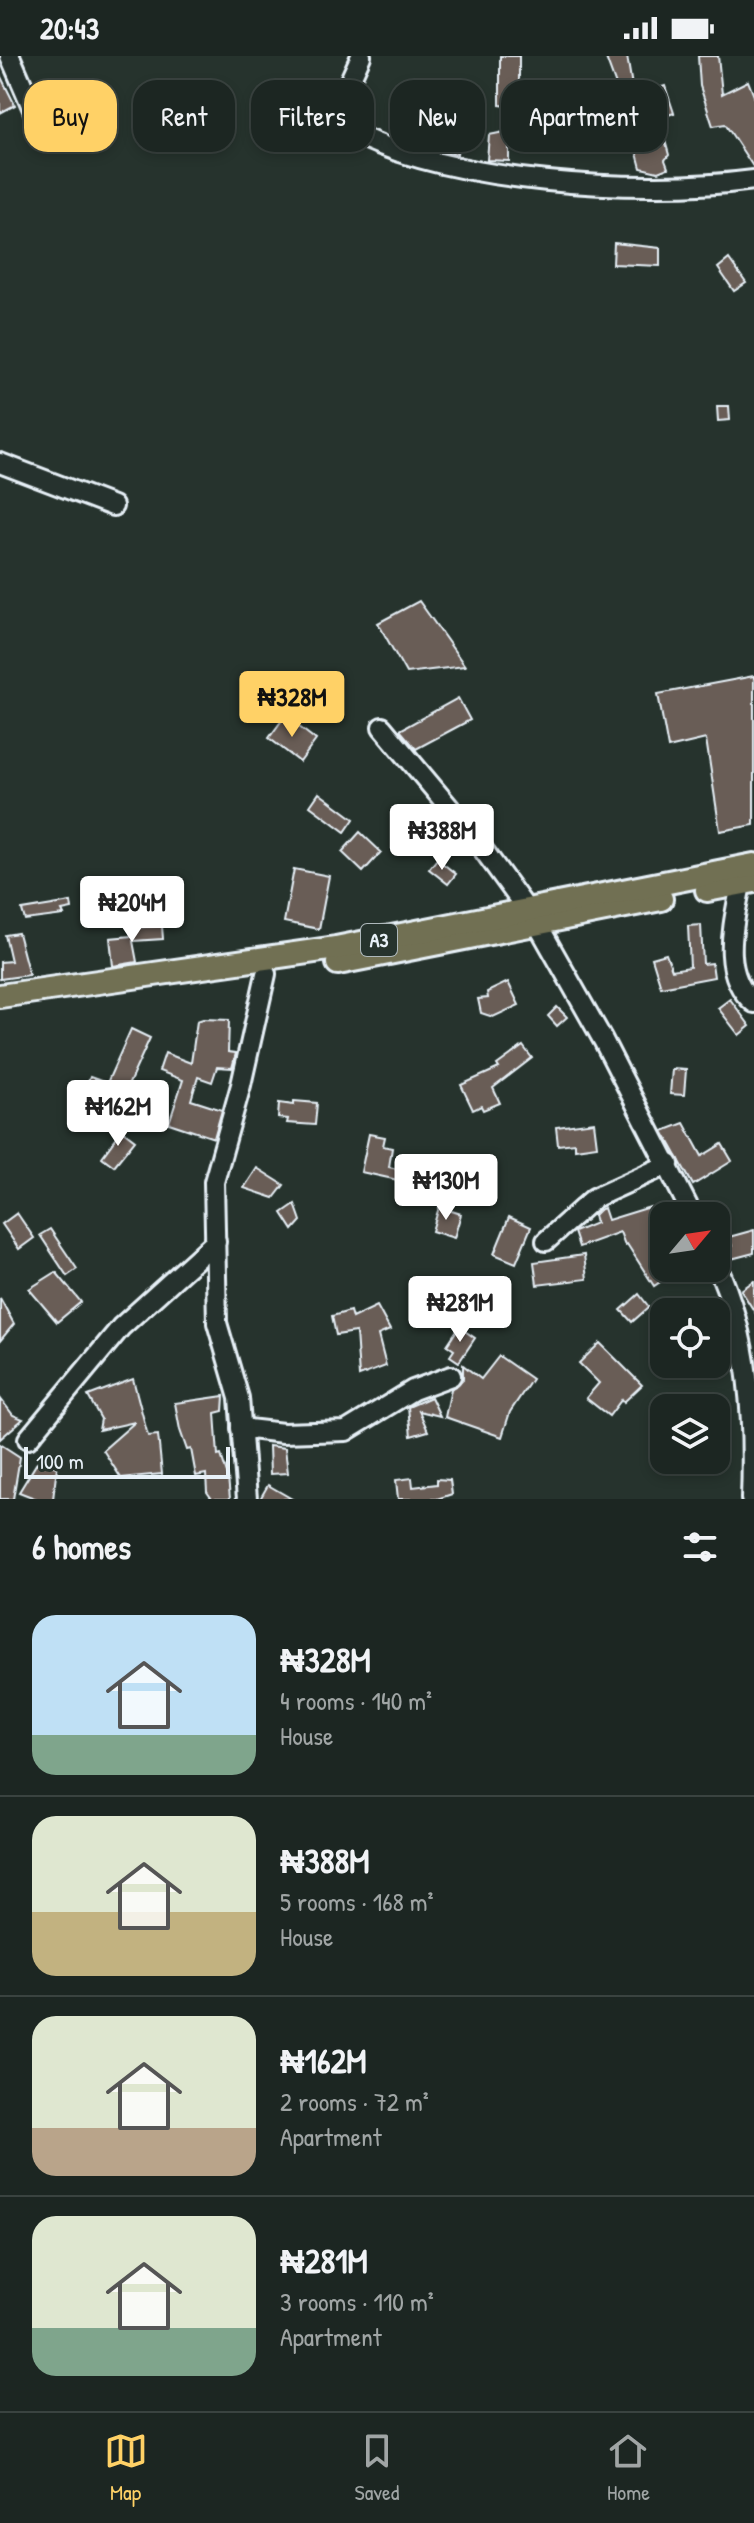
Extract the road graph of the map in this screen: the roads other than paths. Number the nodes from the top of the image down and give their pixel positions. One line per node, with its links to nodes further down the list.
1 (10, 56): 3 (street)
2 (361, 56): 4 (street)
3 (24, 88)
4 (754, 180)
5 (0, 463): 6 (street)
6 (113, 506)
7 (382, 727): 10 (street)
8 (754, 865): 10 (main road, A3)
9 (747, 882): 10 (main road, A3); 13 (street)
10 (533, 918): 11 (main road, A3); 12 (main road, A3); 15 (street)
11 (266, 974): 14 (main road, A3); 17 (street)
12 (0, 996)
13 (754, 1003)
14 (0, 1011)
15 (669, 1164): 16 (street); 18 (street)
16 (687, 1202)
17 (216, 1241): 22 (street); 23 (street)
18 (546, 1241)
19 (722, 1282): 21 (street)
20 (451, 1376): 22 (street)
21 (751, 1388): 25 (street)
22 (241, 1428): 24 (street)
23 (28, 1439)
24 (247, 1499)
25 (751, 1499)

